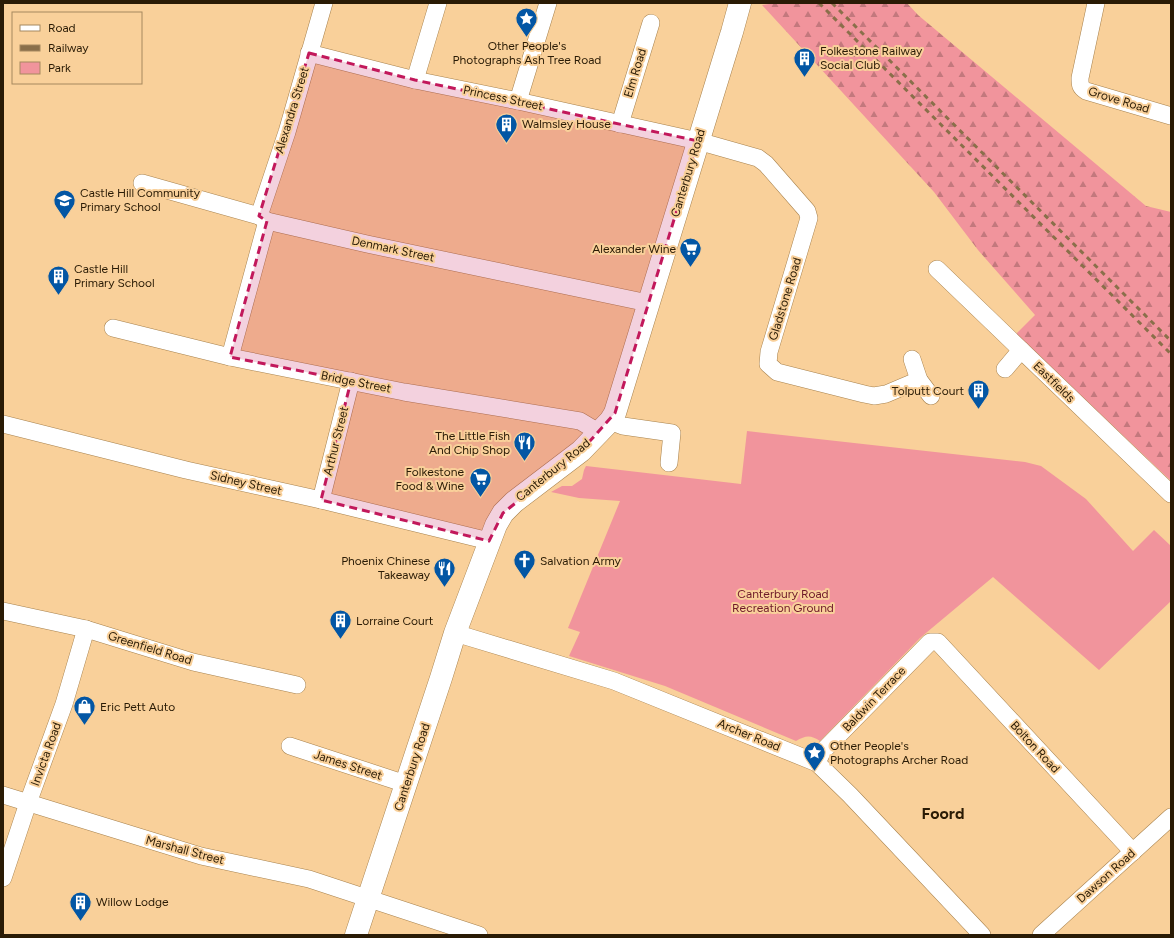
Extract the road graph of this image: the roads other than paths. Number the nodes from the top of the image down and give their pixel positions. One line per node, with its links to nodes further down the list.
1 (324, 3): 7 (street, Alexandra Street)
2 (438, 3): 8 (street)
3 (548, 3): 9 (street)
4 (740, 3): 12 (street, Canterbury Road)
5 (1096, 3): 10 (street, Grove Road)
6 (650, 23): 11 (street, Elm Road)
7 (309, 53): 8 (street, Princess Street); 14 (street, Alexandra Street)
8 (415, 80): 9 (street, Princess Street)
9 (518, 101): 11 (street, Princess Street)
10 (1171, 116)
11 (620, 124): 12 (street, Princess Street)
12 (698, 141): 16 (street, Canterbury Road); 22 (street, Gladstone Road)
13 (142, 182): 14 (street, Denmark Street)
14 (263, 219): 16 (street, Denmark Street); 19 (street, Alexandra Street)
15 (937, 269): 18 (street, Eastfields)
16 (648, 303): 26 (street, Canterbury Road)
17 (113, 328): 19 (street, Bridge Street)
18 (1021, 350): 21 (street); 28 (street, Eastfields)
19 (230, 357): 23 (street, Bridge Street)
20 (912, 359): 22 (street)
21 (1005, 369)
22 (918, 380): 24 (street)
23 (351, 381): 26 (street, Bridge Street); 29 (street, Arthur Street)
24 (931, 396)
25 (3, 424): 29 (street, Sidney Street)
26 (604, 428): 27 (street, Bridge Street); 30 (street, Canterbury Road)
27 (669, 463)
28 (1171, 494)
29 (320, 500): 30 (street, Sidney Street)
30 (489, 541): 33 (street, Canterbury Road)
31 (3, 611): 32 (street, Greenfield Road)
32 (86, 629): 35 (street, Greenfield Road); 40 (street, Invicta Road)
33 (455, 633): 37 (street, Archer Road); 38 (street, Canterbury Road)
34 (938, 642): 37 (street, Baldwin Terrace); 42 (street, Bolton Road)
35 (297, 685)
36 (290, 746): 38 (street, James Street)
37 (816, 763): 47 (street, Archer Road)
38 (406, 784): 44 (street, Canterbury Road)
39 (3, 795): 40 (street, Marshall Street)
40 (28, 803): 43 (street, Invicta Road); 44 (street, Marshall Street)
41 (1171, 817): 42 (street, Dawson Road)
42 (1133, 852): 48 (street, Dawson Road)
43 (3, 878)
44 (368, 898): 45 (street, Canterbury Road); 46 (street, Marshall Street)
45 (356, 935)
46 (479, 935)
47 (982, 935)
48 (1041, 935)

